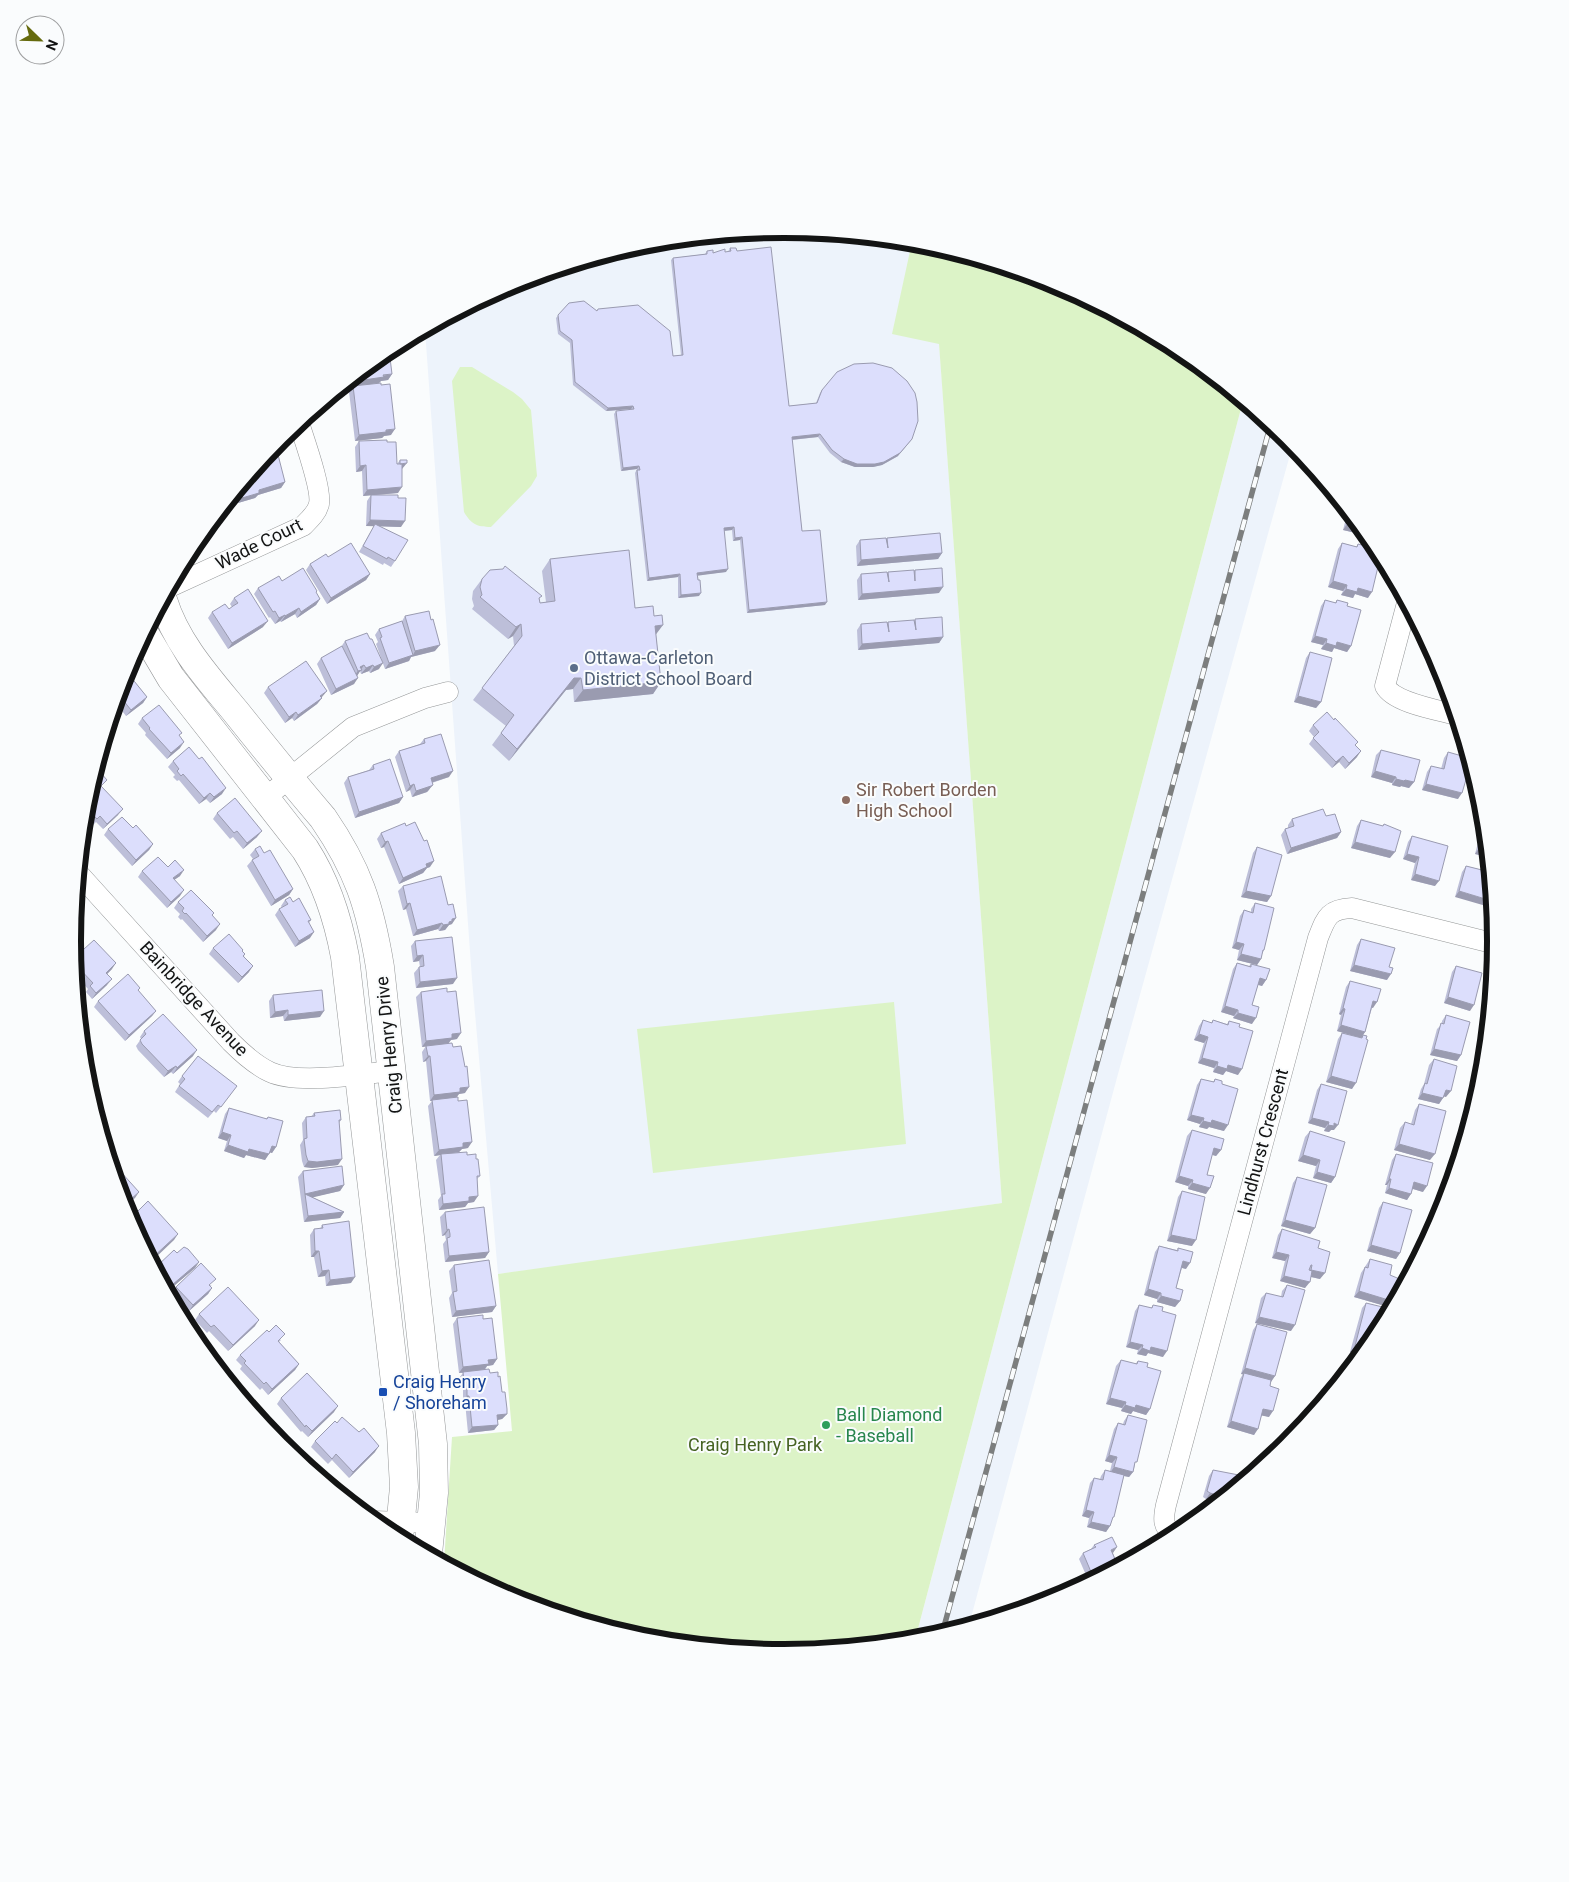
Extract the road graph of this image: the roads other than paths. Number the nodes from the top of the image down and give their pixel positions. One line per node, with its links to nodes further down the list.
1 (301, 431): 2 (street, Wade Court)
2 (179, 583)
3 (166, 608): 8 (street, Craig Henry Drive)
4 (1405, 610): 7 (street)
5 (149, 641): 9 (street, Craig Henry Drive)
6 (448, 692): 8 (street)
7 (1450, 714)
8 (289, 778): 9 (street); 12 (street, Craig Henry Drive)
9 (265, 798): 13 (street, Craig Henry Drive)
10 (84, 880): 13 (street, Bainbridge Avenue)
11 (1488, 942): 16 (street, Lindhurst Crescent)
12 (392, 1071): 13 (street, Bainbridge Avenue); 14 (street, Craig Henry Drive)
13 (359, 1074): 15 (street, Craig Henry Drive)
14 (431, 1523): 15 (street); 17 (street, Craig Henry Drive)
15 (400, 1530)
16 (1168, 1530)
17 (429, 1547)

